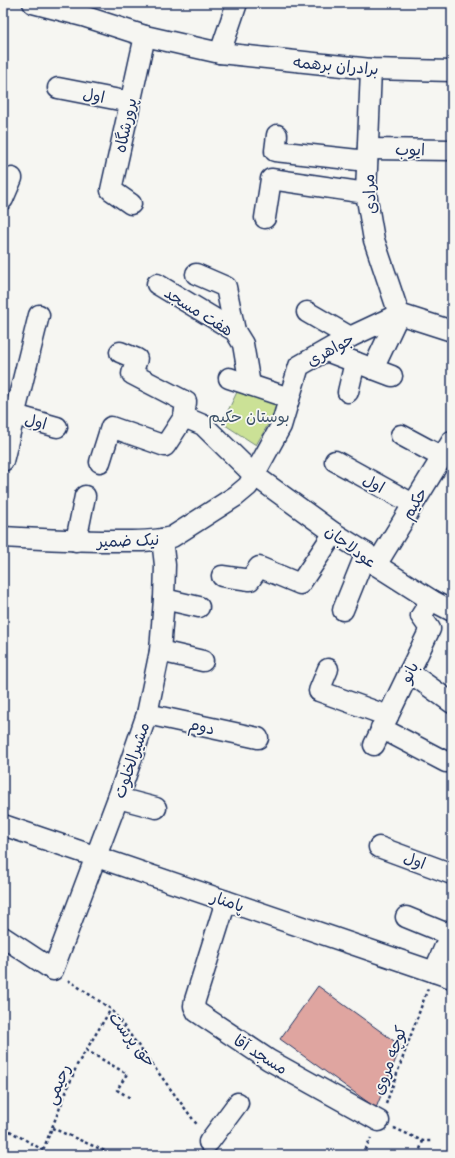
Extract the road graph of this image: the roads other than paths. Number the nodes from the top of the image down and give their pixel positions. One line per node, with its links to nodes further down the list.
1 (33, 3): 3 (street, برادران برهمه)
2 (237, 3): 5 (street)
3 (86, 10): 4 (street, برادران برهمه)
4 (145, 36): 5 (street, برادران برهمه); 9 (street, پرورشگاه)
5 (220, 53): 6 (street, برادران برهمه)
6 (371, 69): 7 (street, برادران برهمه); 12 (street, مرادی)
7 (452, 71)
8 (58, 88): 9 (street, اول)
9 (130, 102): 16 (street, پرورشگاه)
10 (278, 135): 12 (street, ایوب)
11 (452, 150): 12 (street, ایوب)
12 (367, 155): 14 (street, مرادی)
13 (12, 178): 15 (street)
14 (366, 193): 17 (street); 21 (street, مرادی)
15 (3, 199)
16 (130, 204)
17 (265, 218)
18 (196, 274): 23 (street)
19 (157, 284): 23 (street, هفت مسجد)
20 (307, 312): 25 (street)
21 (400, 314): 24 (street); 25 (street, جواهری); 28 (street)
22 (39, 315): 34 (street)
23 (235, 331): 31 (street, هفت مسجد)
24 (452, 331)
25 (350, 337): 26 (street, جواهری)
26 (326, 350): 28 (street); 33 (street, جواهری)
27 (120, 352): 35 (street)
28 (364, 366): 29 (street); 32 (street)
29 (392, 376)
30 (229, 378): 31 (street)
31 (250, 385): 33 (street)
32 (348, 392)
33 (289, 398): 42 (street, جواهری)
34 (9, 413): 36 (street, اول); 39 (street)
35 (184, 417): 41 (street); 42 (street)
36 (57, 427)
37 (401, 435): 38 (street)
38 (448, 450): 44 (street, حکیم)
39 (3, 461)
40 (335, 461): 44 (street, اول)
41 (100, 462)
42 (254, 475): 45 (street, عودلاجان); 47 (street, نیک ضمیر)
43 (85, 496): 48 (street)
44 (413, 504): 49 (street, حکیم)
45 (334, 533): 49 (street, عودلاجان); 50 (street)
46 (3, 537): 48 (street, نیک ضمیر)
47 (162, 540): 48 (street, نیک ضمیر); 51 (street, مشیرالخلوت)
48 (76, 541)
49 (371, 559): 52 (street, عودلاجان); 54 (street, حکیم)
50 (222, 576)
51 (164, 599): 53 (street); 56 (street, مشیرالخلوت)
52 (431, 600): 55 (street, عودلاجان); 59 (street, بانو)
53 (199, 607)
54 (343, 610)
55 (452, 611)
56 (160, 651): 57 (street); 61 (street, مشیرالخلوت)
57 (203, 661)
58 (328, 669): 62 (street)
59 (410, 672): 60 (street); 62 (street, بانو)
60 (452, 703)
61 (147, 714): 63 (street, دوم); 65 (street, مشیرالخلوت)
62 (381, 730): 64 (street)
63 (258, 738)
64 (446, 762)
65 (118, 798): 66 (street); 69 (street, مشیرالخلوت)
66 (156, 808)
67 (3, 825): 69 (street, پامنار)
68 (379, 847): 70 (street, اول)
69 (95, 856): 71 (street, پامنار); 74 (street, مشیرالخلوت)
70 (452, 874)
71 (226, 901): 75 (street, پامنار); 77 (street, مسجد آقا)
72 (406, 917): 73 (street)
73 (451, 932): 75 (street)
74 (3, 937)
75 (443, 975)
76 (238, 1103): 78 (street)
77 (379, 1121)
78 (209, 1142)

